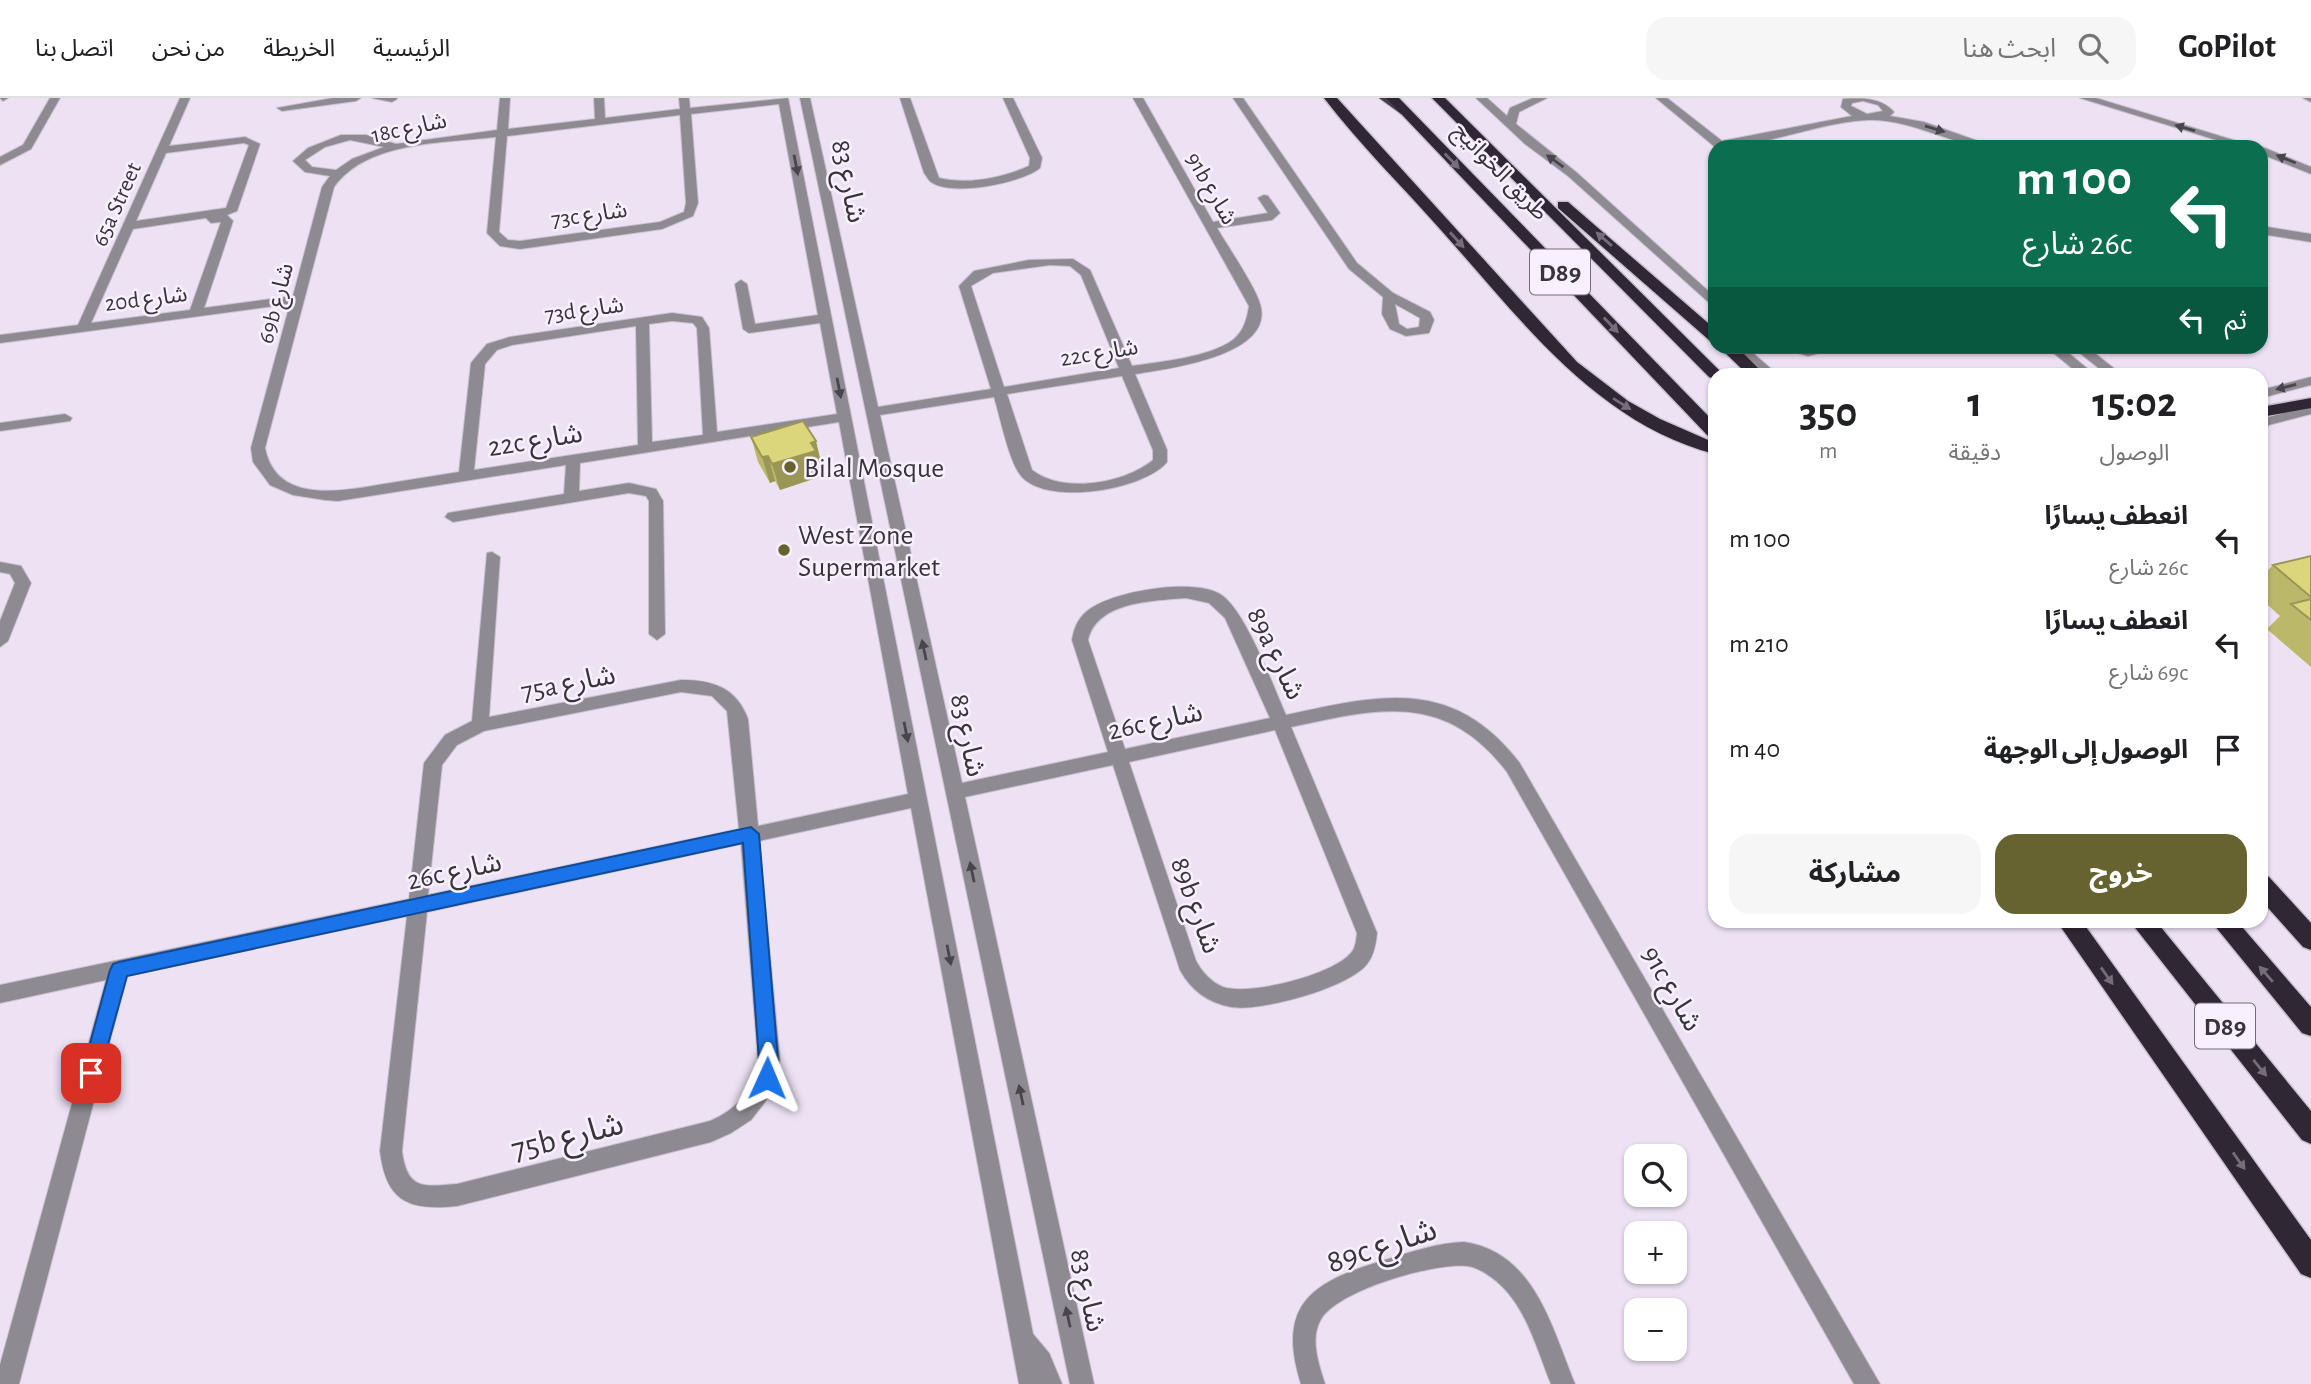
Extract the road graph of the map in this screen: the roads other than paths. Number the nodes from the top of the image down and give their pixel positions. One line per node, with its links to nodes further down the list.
1 (54, 98): 44 (street)
2 (185, 98): 42 (street, 65a Street)
3 (356, 98): 29 (street)
4 (377, 98): 24 (street)
5 (505, 98): 36 (street)
6 (599, 98): 33 (street)
7 (684, 98): 30 (street)
8 (805, 98): 81 (street, شارع 83)
9 (905, 98): 10 (street)
10 (1009, 98)
11 (1138, 98): 48 (street, 91b شارع)
12 (1238, 98): 53 (street)
13 (1330, 98): 88 (highway, one-way to 88)
14 (1384, 98): 31 (main road)
15 (1392, 98): 31 (highway, طريق الخوانيج / D89)
16 (1481, 98): 35 (street)
17 (1496, 98): 18 (street)
18 (1531, 98)
19 (1542, 98): 35 (street)
20 (1661, 98): 37 (street)
21 (1835, 98): 28 (street)
22 (1864, 98): 27 (street); 28 (street)
23 (2085, 98): 40 (street, one-way to 23)
24 (393, 99)
25 (783, 99): 30 (street, 18c شارع); 59 (street, شارع 83, one-way to 59)
26 (1443, 102): 58 (highway, one-way to 26); 69 (highway, طريق الخوانيج / D89)
27 (1890, 104): 32 (street)
28 (1845, 107): 32 (street); 34 (street)
29 (282, 108)
30 (686, 111): 33 (street, 18c شارع); 36 (street, 73c شارع)
31 (1405, 112): 85 (highway, طريق الخوانيج / D89, one-way to 85)
32 (1875, 117): 34 (street); 39 (street, one-way to 39)
33 (600, 121): 36 (street, 18c شارع)
34 (1832, 122): 38 (street)
35 (1510, 125): 55 (street, one-way to 35)
36 (501, 133): 41 (street, 18c شارع)
37 (1714, 140)
38 (1759, 140)
39 (1969, 140)
40 (2226, 140)
41 (395, 148): 46 (street, 18c شارع); 46 (street)
42 (162, 150): 49 (street, 65a Street); 49 (street)
43 (2268, 153): 45 (street, one-way to 43)
44 (0, 162)
45 (2311, 171)
46 (340, 174): 56 (street, 69b شارع)
47 (1264, 198): 48 (street)
48 (1209, 226): 54 (street, 91b شارع)
49 (129, 228): 57 (street); 62 (street, 65a Street)
50 (2268, 231): 51 (street)
51 (2311, 238)
52 (741, 284): 59 (street)
53 (1388, 296)
54 (1252, 297): 74 (street, 22c شارع)
55 (1708, 298)
56 (297, 299): 57 (street, 20d شارع); 89 (street, 69b شارع)
57 (196, 312): 62 (street, 20d شارع)
58 (1692, 316): 61 (street); 63 (highway)
59 (826, 318): 82 (street, شارع 83, one-way to 82)
60 (642, 321): 87 (street, 73d شارع); 90 (street); 92 (street, 73d شارع)
61 (1708, 326)
62 (83, 327): 64 (street, 20d شارع)
63 (1708, 331)
64 (0, 339)
65 (1735, 354): 70 (highway)
66 (1746, 354): 71 (street)
67 (2061, 354): 72 (street)
68 (2088, 354): 73 (street)
69 (1709, 368)
70 (1750, 368)
71 (1763, 368)
72 (2079, 368)
73 (2106, 368)
74 (1126, 371): 76 (street, 22c شارع); 76 (street); 76 (street)
75 (2311, 381): 77 (street, one-way to 77)
76 (998, 391): 81 (street, 22c شارع)
77 (2268, 392)
78 (2311, 402): 80 (highway)
79 (2311, 410): 84 (street)
80 (2268, 411)
81 (872, 412): 103 (street, شارع 83, one-way to 81)
82 (844, 417): 87 (street, 22c شارع); 104 (street, شارع 83, one-way to 104)
83 (65, 418): 86 (street)
84 (2268, 421)
85 (1708, 426)
86 (0, 427)
87 (710, 438): 90 (street, 22c شارع)
88 (1708, 446)
89 (258, 448): 92 (street, 22c شارع)
90 (645, 449): 91 (street, 22c شارع)
91 (573, 460): 92 (street, 22c شارع); 93 (street)
92 (466, 476)
93 (571, 498): 94 (street); 97 (street)
94 (453, 517)
95 (492, 557): 101 (street)
96 (0, 567): 98 (street)
97 (657, 634)
98 (0, 641)
99 (1367, 704): 100 (street, 26c شارع); 124 (street, 91c شارع)
100 (1280, 722): 102 (street, 26c شارع); 102 (street, 89a شارع); 102 (street, 89b شارع)
101 (480, 725): 105 (street, 75a شارع); 107 (street, 75a شارع)
102 (1116, 757): 103 (street, 26c شارع)
103 (955, 792): 121 (street, شارع 83, one-way to 103)
104 (919, 799): 105 (street, 26c شارع); 117 (street, شارع 83, one-way to 117)
105 (751, 834): 107 (street, 26c شارع); 107 (street, 75b شارع)
106 (2268, 892): 111 (highway)
107 (417, 906): 112 (street, 26c شارع)
108 (2073, 928): 116 (highway, one-way to 116)
109 (2146, 928): 115 (highway, D89, one-way to 115)
110 (2228, 928): 114 (highway, D89, one-way to 110)
111 (2311, 940)
112 (119, 970): 113 (street, 26c شارع); 118 (street)
113 (0, 994)
114 (2311, 1025)
115 (2311, 1131)
116 (2311, 1264)
117 (1023, 1341): 119 (street, شارع 83); 120 (street)
118 (8, 1384)
119 (1031, 1384)
120 (1050, 1384)
121 (1082, 1384)
122 (1313, 1384): 123 (street, 89c شارع)
123 (1563, 1384)
124 (1868, 1384)

